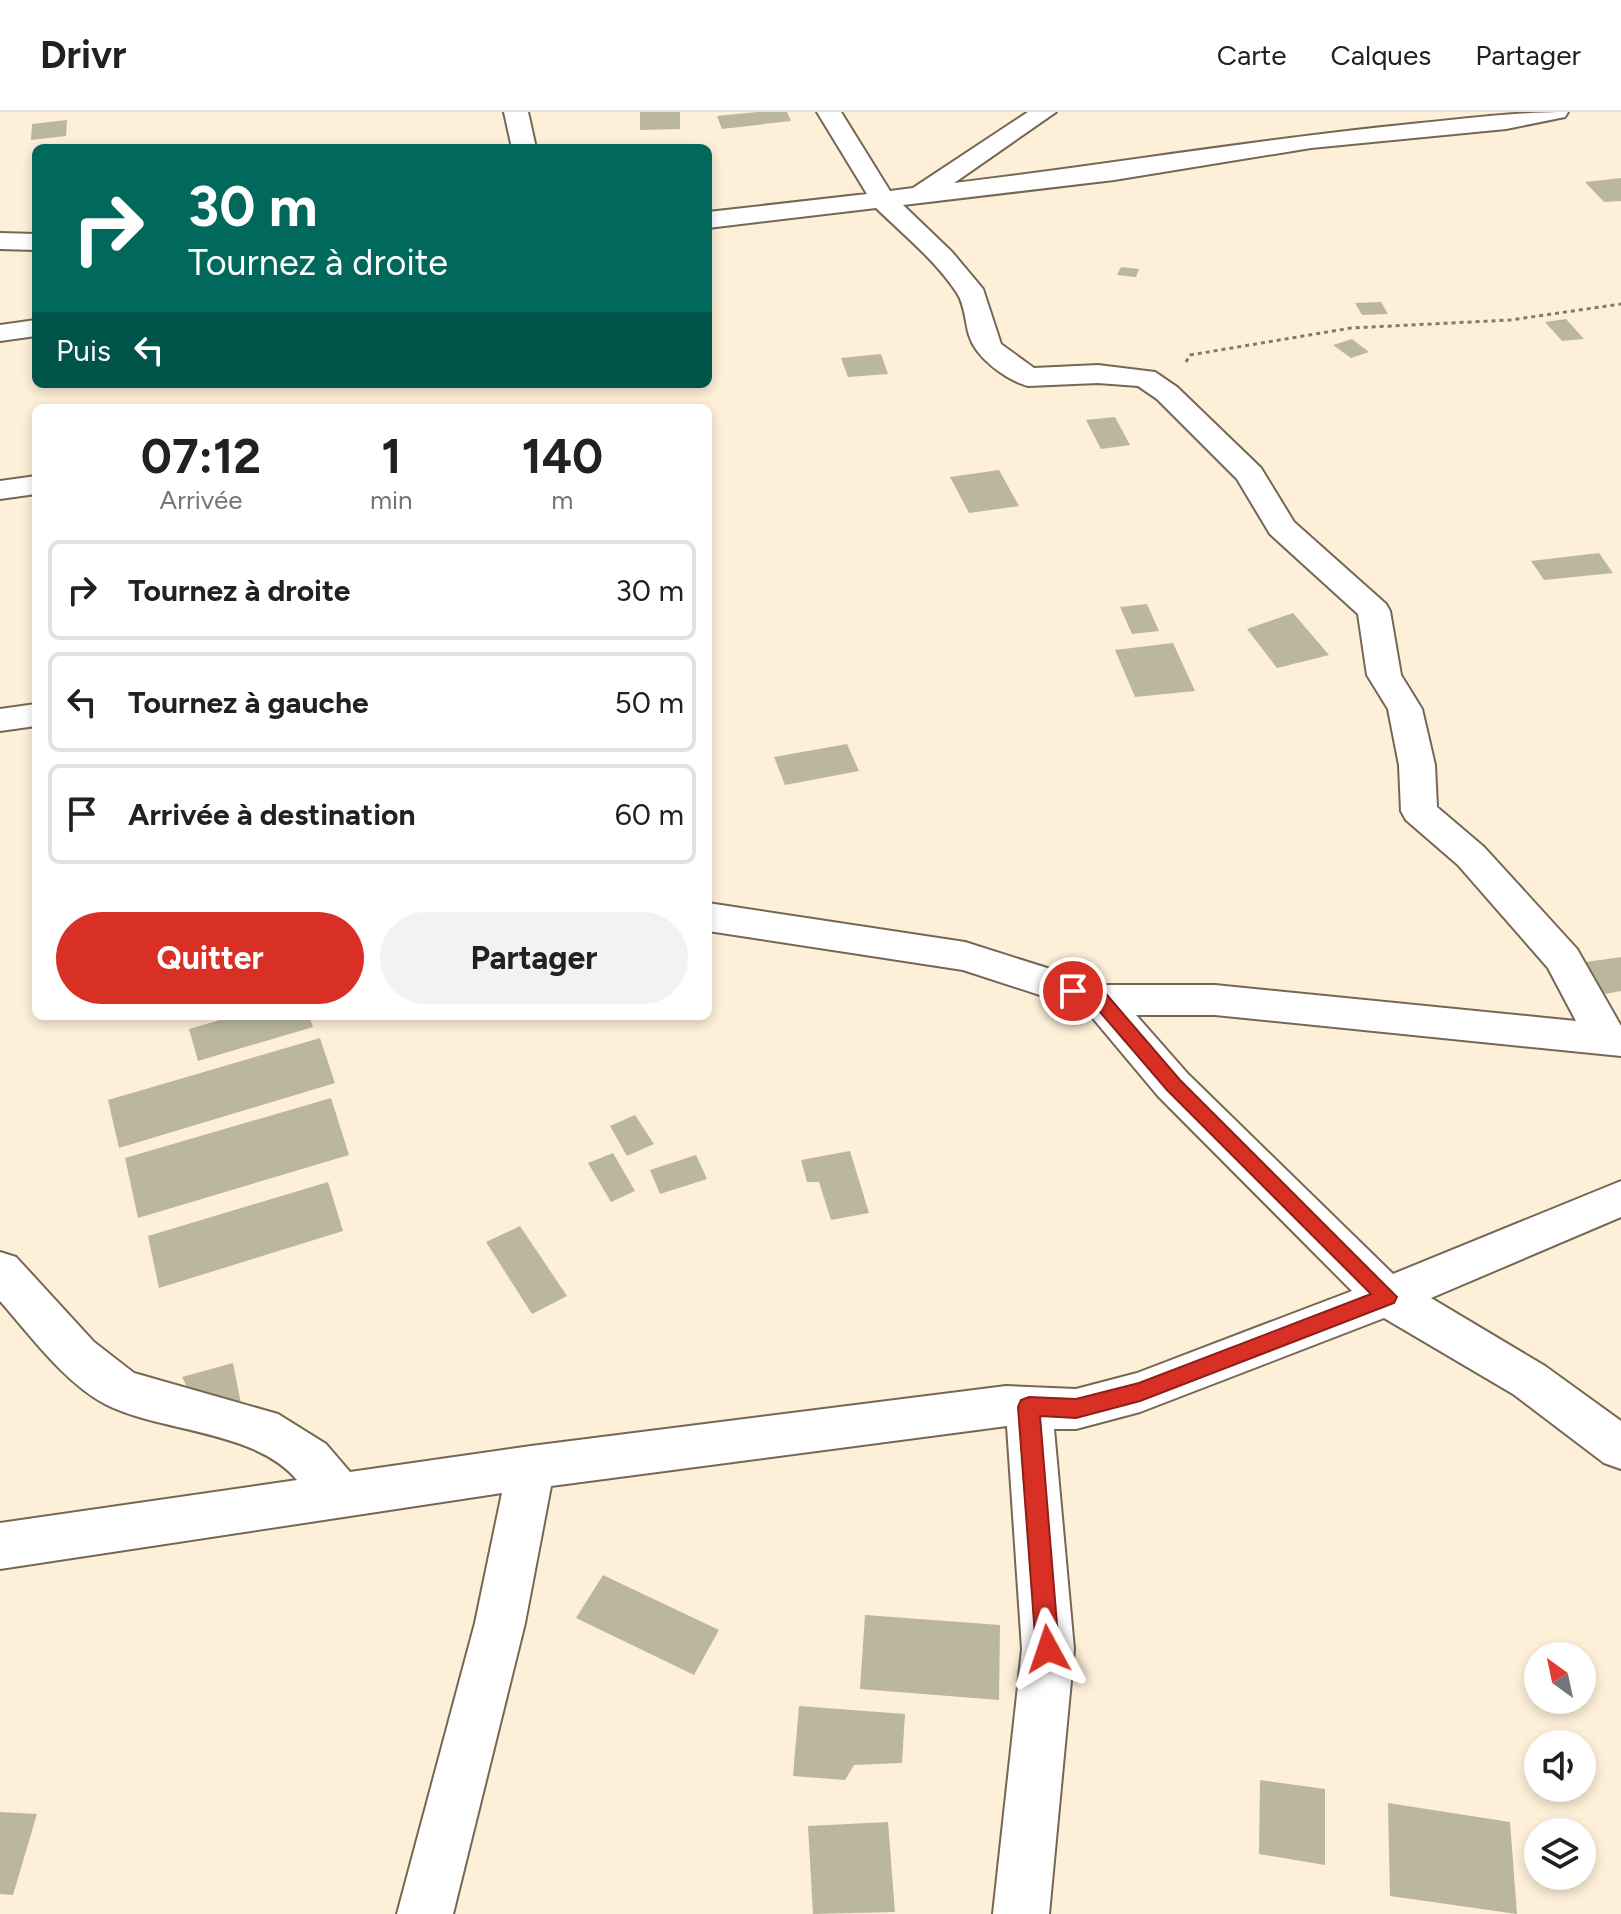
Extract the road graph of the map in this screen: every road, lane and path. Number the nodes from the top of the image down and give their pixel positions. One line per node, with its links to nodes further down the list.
1 (516, 112): 5 (street)
2 (829, 112): 6 (street)
3 (1044, 112): 6 (street)
4 (1556, 112): 6 (street)
5 (523, 144)
6 (900, 199): 7 (street); 13 (street)
7 (712, 220)
8 (0, 241): 9 (street)
9 (32, 242)
10 (1621, 304): 13 (path)
11 (32, 329): 12 (street)
12 (0, 333)
13 (1167, 393): 20 (street)
14 (32, 486): 15 (street)
15 (0, 490)
16 (32, 716): 17 (street)
17 (0, 720)
18 (712, 918): 19 (street)
19 (1100, 1000): 20 (street); 23 (street)
20 (1613, 1040)
21 (1621, 1198): 23 (street)
22 (0, 1270): 27 (street)
23 (1387, 1297): 24 (street); 25 (street)
24 (1029, 1407): 26 (street); 30 (street)
25 (1621, 1448)
26 (531, 1467): 27 (street); 29 (street)
27 (340, 1496): 28 (street)
28 (0, 1546)
29 (425, 1914)
30 (1021, 1914)

